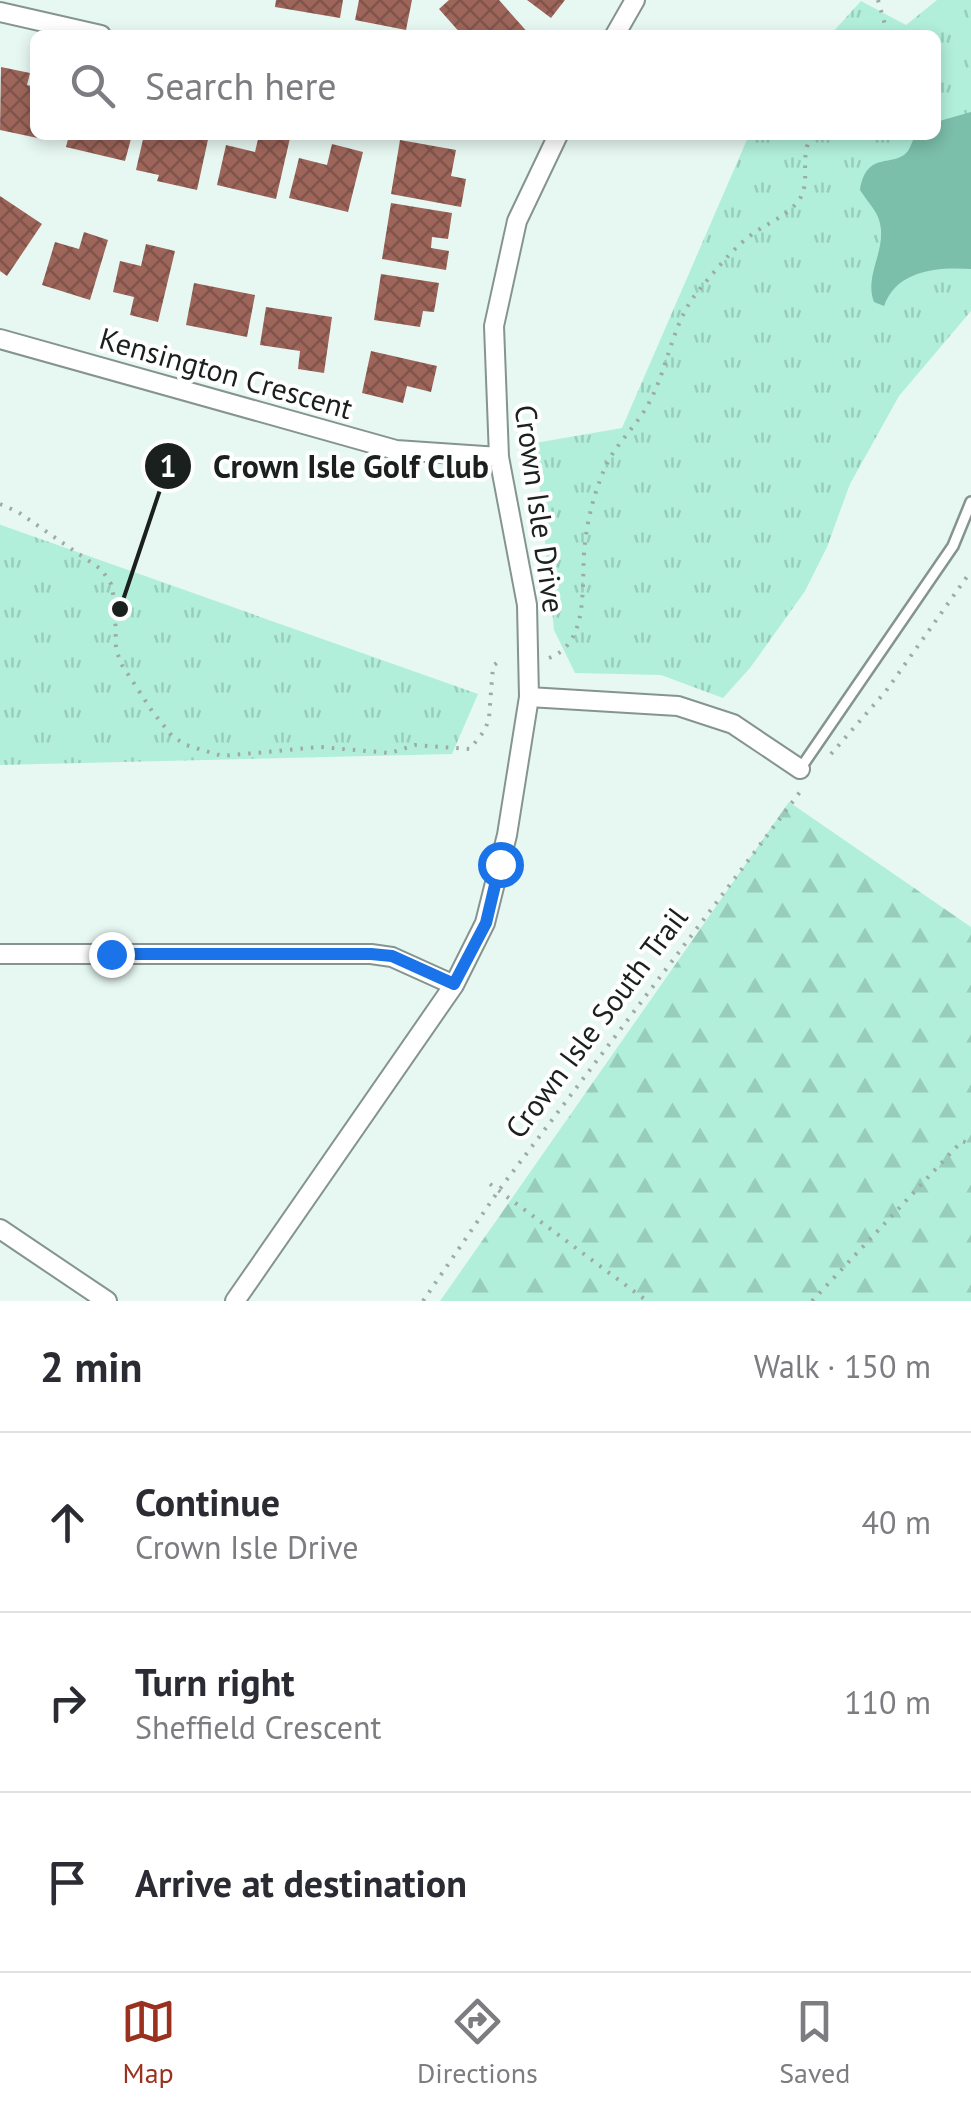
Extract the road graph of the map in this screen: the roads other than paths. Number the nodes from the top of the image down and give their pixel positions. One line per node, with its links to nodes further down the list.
1 (635, 0): 4 (street)
2 (0, 12): 3 (street)
3 (80, 30)
4 (618, 30)
5 (555, 140): 7 (street, Crown Isle Drive)
6 (0, 340): 7 (street, Kensington Crescent)
7 (499, 458): 9 (street, Crown Isle Drive)
8 (971, 502): 10 (lane)
9 (530, 697): 10 (street); 12 (street, Crown Isle Drive)
10 (806, 772)
11 (0, 954): 12 (street)
12 (454, 984): 15 (street, Crown Isle Drive)
13 (0, 1229): 14 (street)
14 (107, 1301)
15 (235, 1301)

